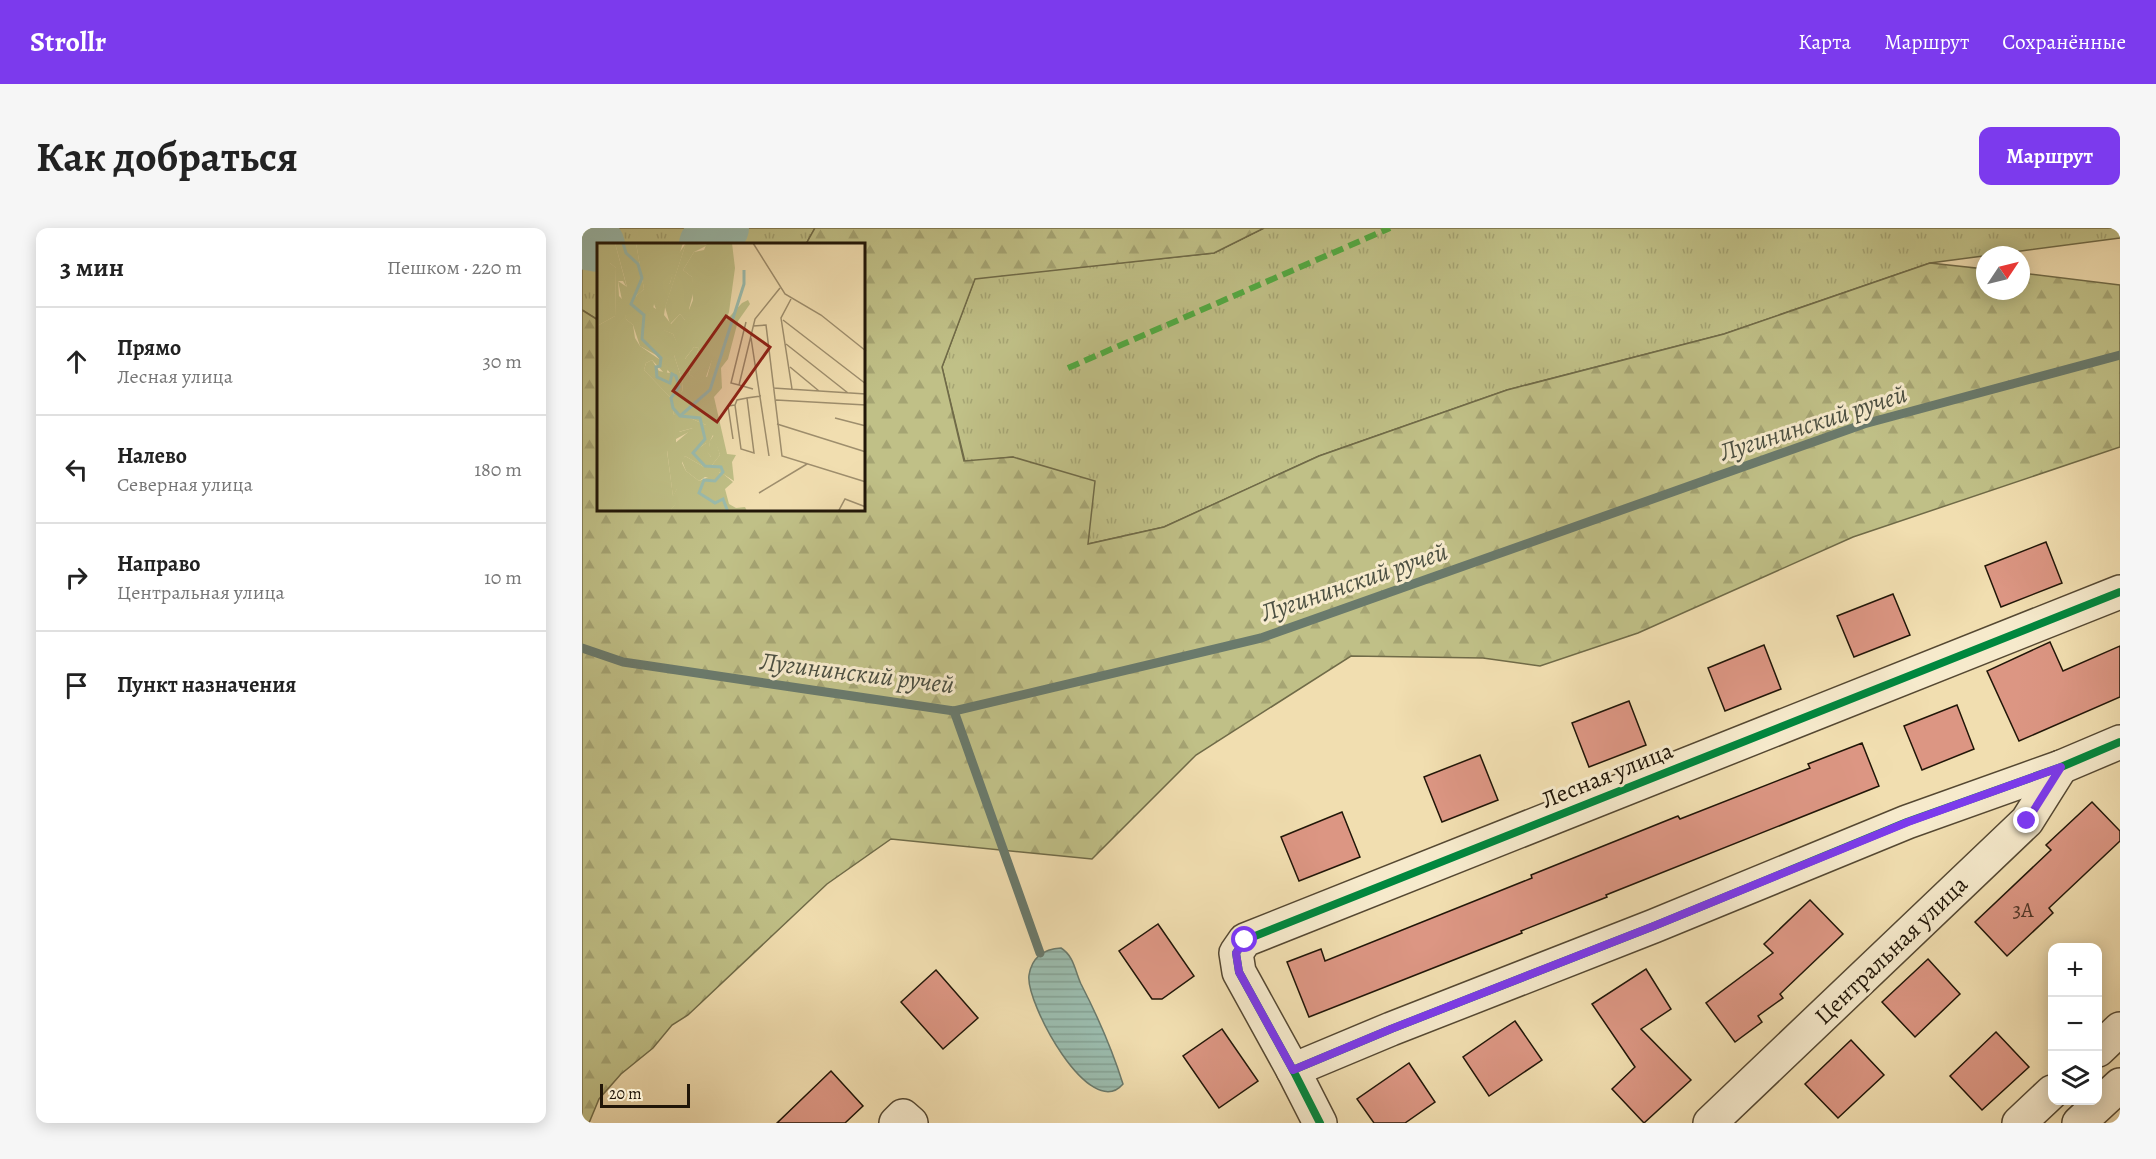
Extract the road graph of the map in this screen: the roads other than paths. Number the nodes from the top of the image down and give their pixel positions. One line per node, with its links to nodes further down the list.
1 (2120, 592): 6 (street, Лесная улица)
2 (2120, 742): 3 (street)
3 (2061, 767): 6 (street); 12 (street, Центральная улица)
4 (2120, 1029): 5 (street)
5 (2102, 1045)
6 (1293, 1070): 11 (street, Лесная улица)
7 (2120, 1085): 14 (street)
8 (2048, 1096): 13 (street)
9 (896, 1123): 10 (street)
10 (911, 1123)
11 (1320, 1123)
12 (1710, 1123)
13 (2019, 1123)
14 (2079, 1123)

